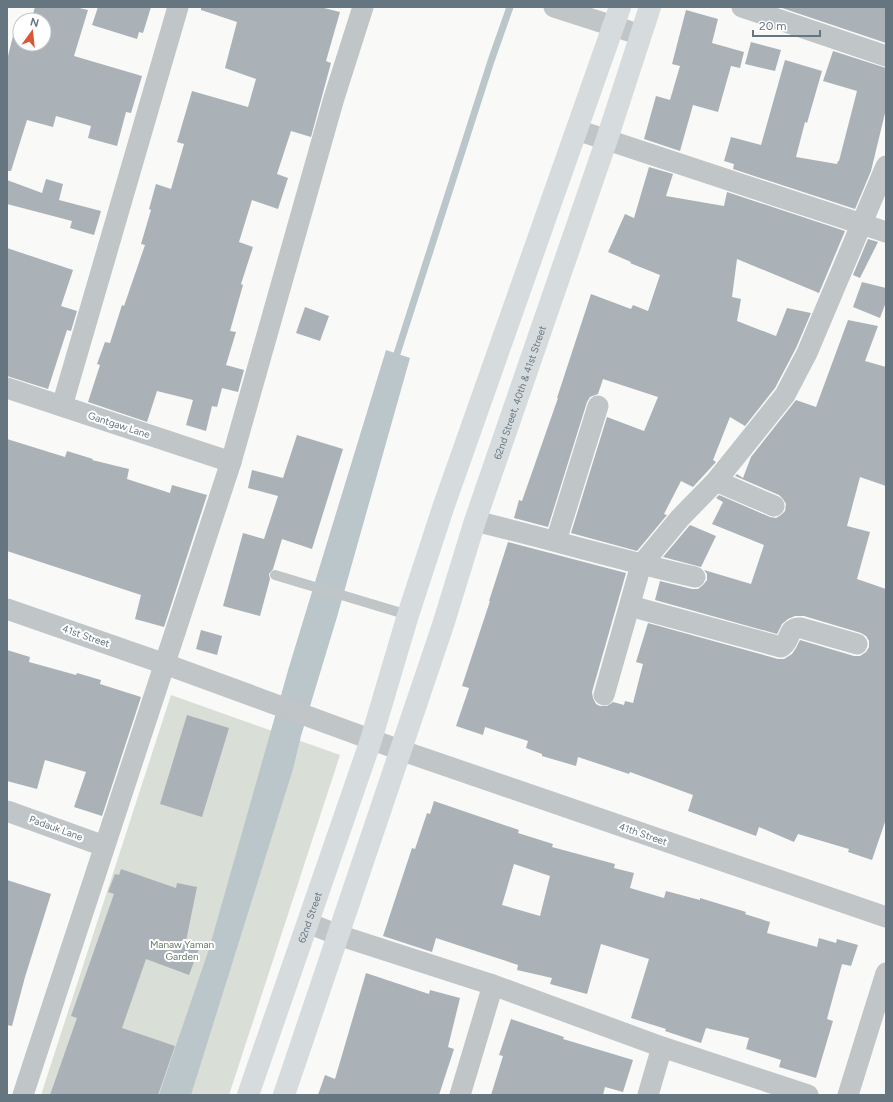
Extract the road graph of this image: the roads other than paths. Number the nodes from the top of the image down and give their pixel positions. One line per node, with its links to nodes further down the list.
1 (178, 7): 15 (street)
2 (363, 7): 17 (street)
3 (554, 7): 6 (street)
4 (650, 7): 7 (main road)
5 (742, 7): 8 (street)
6 (616, 17): 7 (street); 9 (main road)
7 (642, 35): 10 (main road, 62nd Street, 40th & 41st Street)
8 (886, 56)
9 (578, 130): 10 (street); 27 (main road)
10 (607, 139): 12 (street); 20 (main road, 62nd Street, 40th & 41st Street)
11 (886, 166): 12 (street)
12 (862, 223): 13 (street); 18 (street)
13 (886, 232)
14 (7, 388): 15 (street, Gantgaw Lane)
15 (62, 406): 17 (street, Gantgaw Lane)
16 (598, 406): 21 (street)
17 (231, 462): 29 (street)
18 (716, 481): 19 (street); 22 (street)
19 (774, 506)
20 (476, 521): 21 (street); 33 (main road, 62nd Street, 40th & 41st Street)
21 (556, 541): 22 (street)
22 (641, 565): 24 (street); 25 (street)
23 (275, 575): 27 (lane)
24 (695, 577)
25 (630, 606): 28 (street); 30 (street)
26 (7, 609): 29 (street, 41st Street)
27 (408, 615): 32 (main road)
28 (857, 644)
29 (165, 664): 31 (street, 41st Street); 35 (street)
30 (604, 695)
31 (273, 704): 32 (street, 41th Street)
32 (371, 740): 33 (street, 41th Street); 37 (main road, 62nd Street)
33 (400, 750): 36 (street, 41th Street); 38 (main road)
34 (7, 810): 35 (street, Padauk Lane)
35 (104, 846): 42 (street)
36 (886, 917)
37 (308, 923): 38 (street); 43 (main road, 62nd Street)
38 (338, 935): 40 (street); 44 (main road)
39 (886, 973): 48 (street)
40 (494, 985): 41 (street); 45 (street)
41 (662, 1047): 46 (street); 47 (street)
42 (23, 1095)
43 (248, 1095)
44 (284, 1095)
45 (460, 1095)
46 (648, 1095)
47 (808, 1095)
48 (848, 1095)

